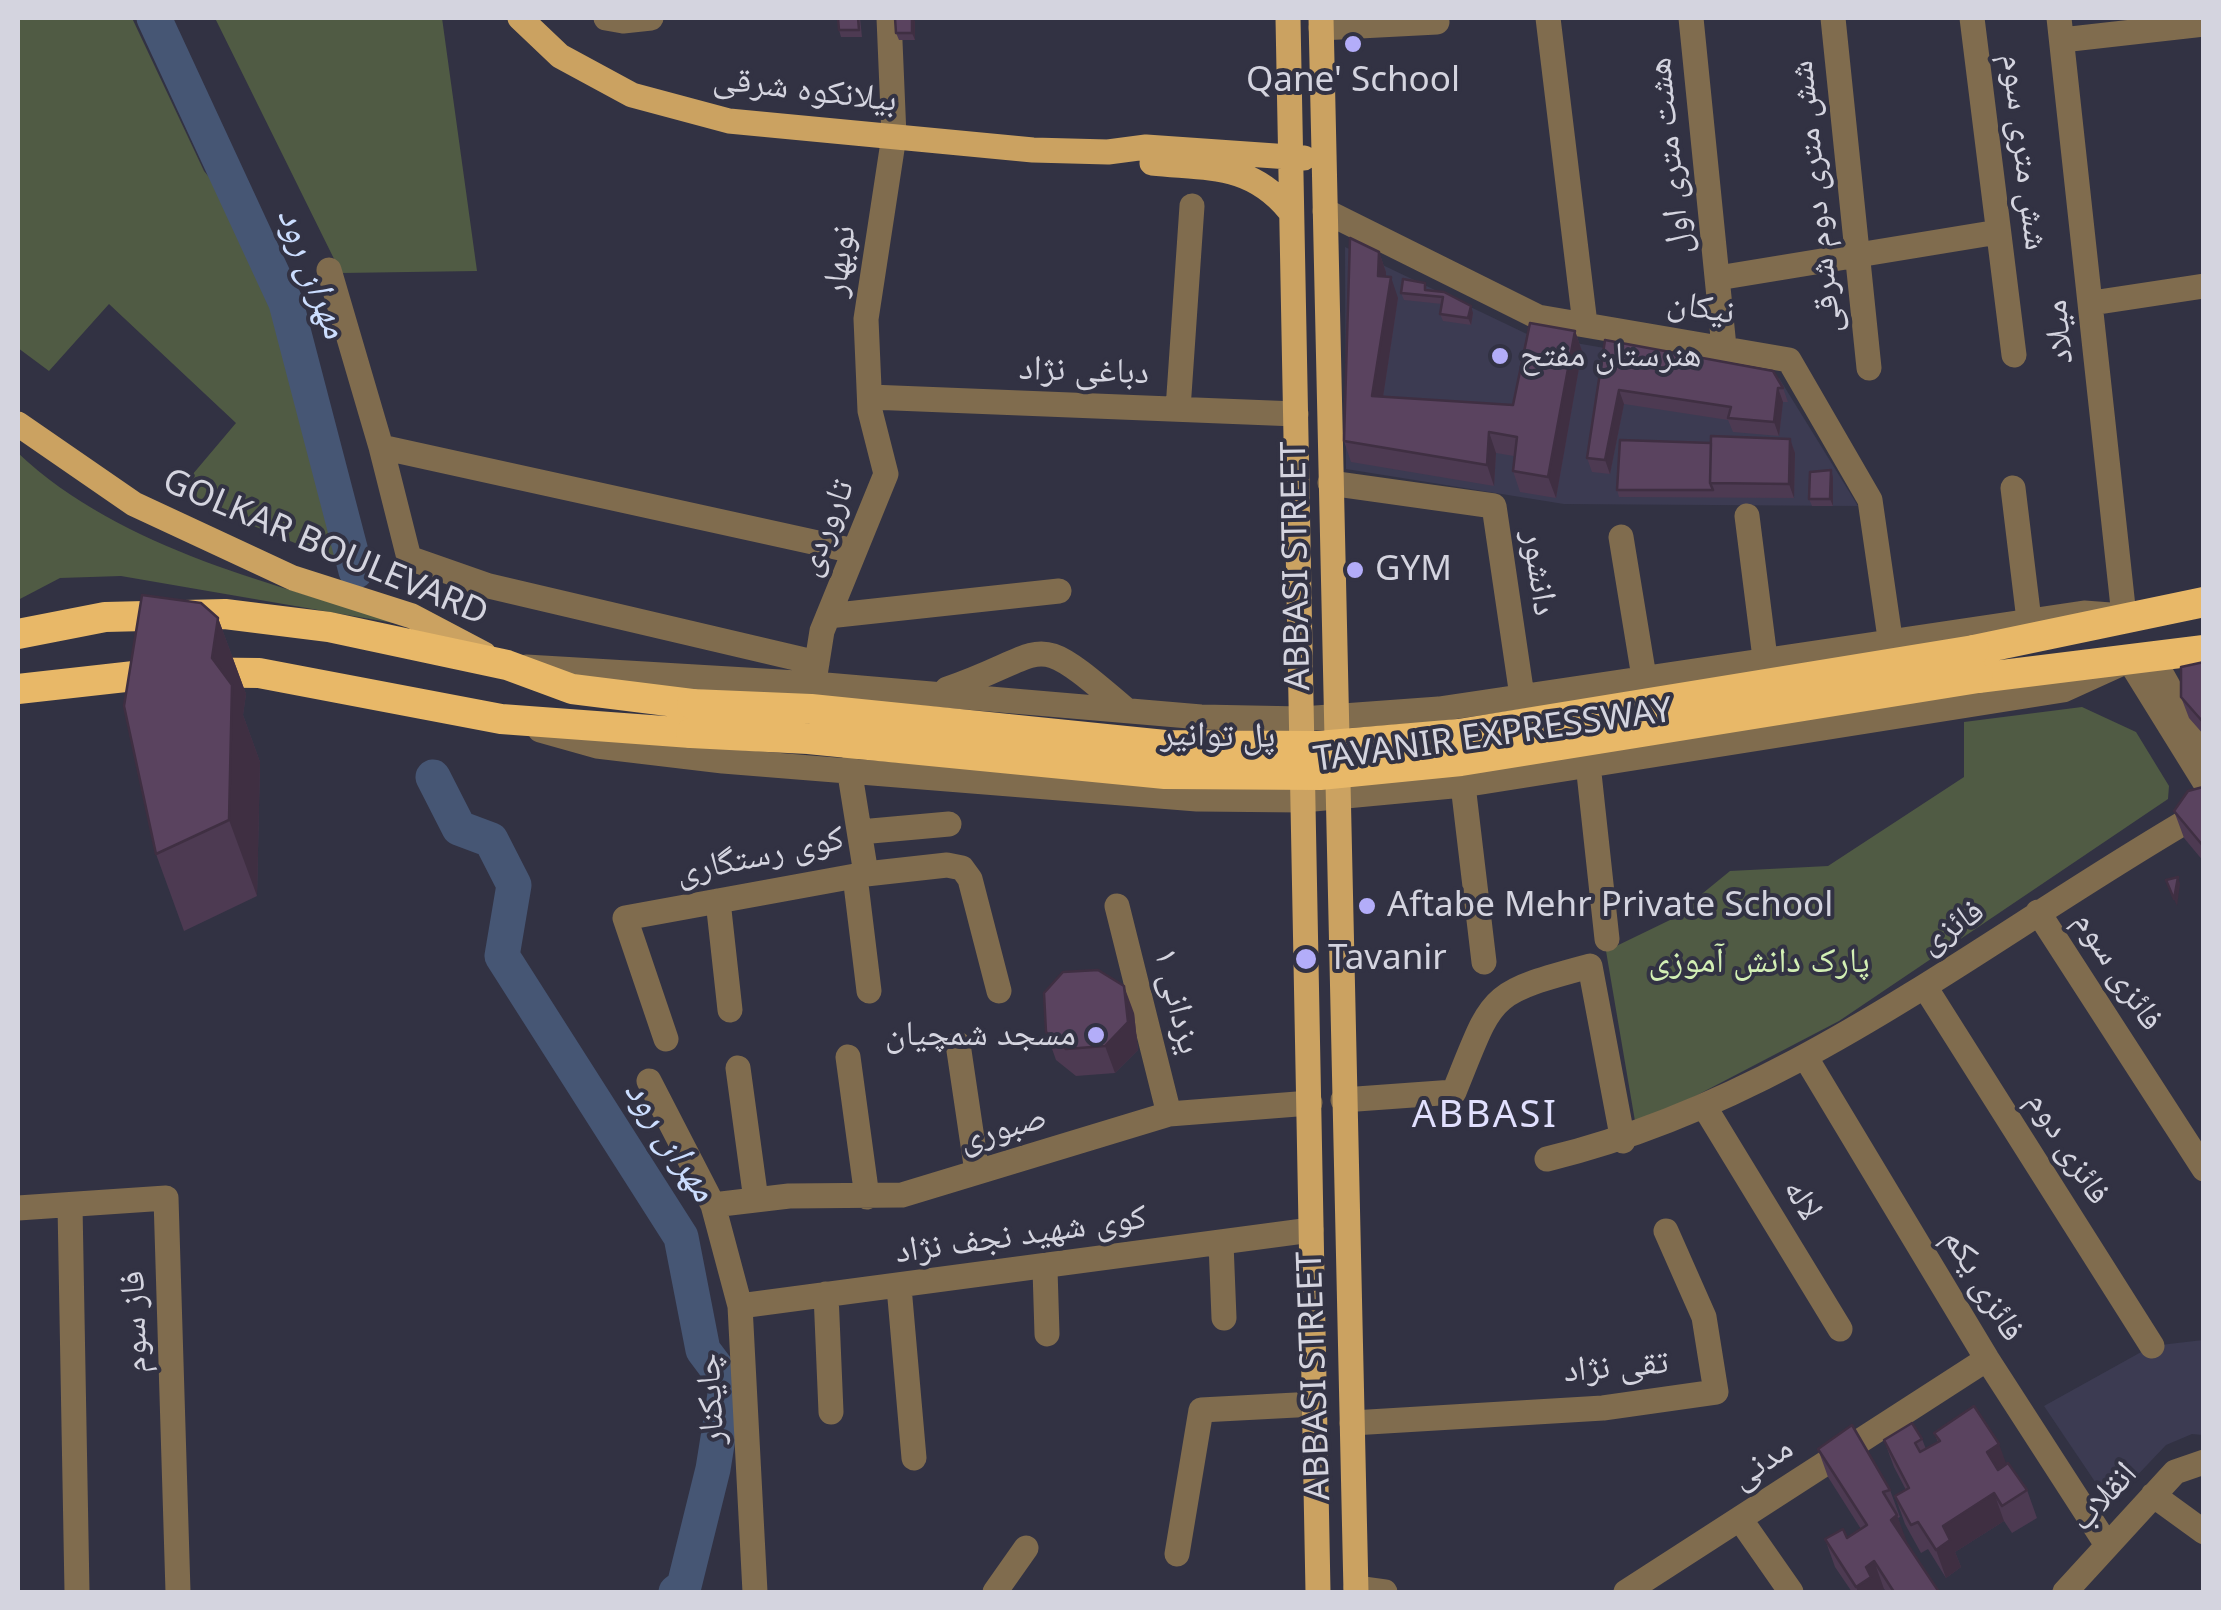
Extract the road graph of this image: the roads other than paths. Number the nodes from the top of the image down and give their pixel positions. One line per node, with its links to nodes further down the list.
1 (520, 18): 14 (main road, بیلانکوه شرقی)
2 (606, 18): 3 (street)
3 (651, 18)
4 (889, 18): 14 (street, نوبهار)
5 (1288, 18): 16 (main road, ABBASI STREET)
6 (1548, 18): 27 (street)
7 (1691, 18): 24 (street, هشت متری اول)
8 (1833, 18): 22 (street, شش متری دوم شرقی)
9 (1972, 18): 21 (street, شش متری سوم)
10 (1437, 22): 11 (street)
11 (1321, 23): 17 (main road, ABBASI STREET)
12 (2204, 24): 13 (street)
13 (2060, 29): 26 (street, میلاد)
14 (894, 136): 15 (main road, بیلانکوه شرقی); 31 (street, نوبهار)
15 (1108, 152): 16 (main road, بیلانکوه شرقی); 19 (main road, بیلانکوه شرقی)
16 (1288, 156): 17 (main road, بیلانکوه شرقی); 19 (main road, ABBASI STREET)
17 (1324, 160): 20 (main road, ABBASI STREET)
18 (1192, 206): 32 (street)
19 (1290, 210): 33 (main road, ABBASI STREET)
20 (1325, 211): 27 (street, نیکان); 36 (main road, ABBASI STREET)
21 (1998, 232): 22 (street); 29 (street, شش متری سوم)
22 (1857, 255): 24 (street); 30 (street, شش متری دوم شرقی)
23 (329, 270): 35 (street)
24 (1718, 278): 28 (street, هشت متری اول)
25 (2204, 286): 26 (street)
26 (2092, 303): 44 (street, میلاد)
27 (1586, 324): 28 (street, نیکان)
28 (1724, 347): 47 (street, نیکان)
29 (2014, 355)
30 (1869, 368)
31 (870, 398): 32 (street, دباغی نژاد); 40 (street, تاروردی)
32 (1178, 409): 33 (street, دباغی نژاد)
33 (1296, 414): 64 (main road, ABBASI STREET)
34 (18, 424): 52 (main road, GOLKAR BOULEVARD)
35 (381, 447): 40 (street); 53 (street)
36 (1330, 482): 57 (street, دانشور); 62 (main road, ABBASI STREET)
37 (2013, 488): 45 (street)
38 (1746, 516): 49 (street)
39 (1621, 537): 54 (street)
40 (854, 551): 43 (street, تاروردی)
41 (1058, 591): 43 (street)
42 (2204, 602): 44 (highway, TAVANIR EXPRESSWAY)
43 (828, 616): 53 (street, تاروردی)
44 (2124, 616): 45 (street, TAVANIR EXPRESSWAY); 51 (highway, TAVANIR EXPRESSWAY)
45 (2030, 620): 47 (street, TAVANIR EXPRESSWAY)
46 (18, 634): 52 (highway, TAVANIR EXPRESSWAY)
47 (1890, 638): 49 (street, TAVANIR EXPRESSWAY)
48 (2204, 650): 50 (highway, TAVANIR EXPRESSWAY)
49 (1765, 658): 54 (street, TAVANIR EXPRESSWAY)
50 (2141, 659): 51 (highway, TAVANIR EXPRESSWAY); 65 (street); 66 (street, TAVANIR EXPRESSWAY); 68 (street)
51 (1976, 664): 61 (highway, پل توانیر, bridge)
52 (506, 666): 53 (street, TAVANIR EXPRESSWAY); 61 (highway, TAVANIR EXPRESSWAY)
53 (816, 673): 56 (street, TAVANIR EXPRESSWAY)
54 (1644, 677): 57 (street, TAVANIR EXPRESSWAY)
55 (18, 689): 63 (highway, TAVANIR EXPRESSWAY)
56 (934, 694): 58 (street, TAVANIR EXPRESSWAY); 58 (street)
57 (1522, 696): 59 (street, TAVANIR EXPRESSWAY)
58 (1124, 708): 60 (street, TAVANIR EXPRESSWAY)
59 (1438, 709): 62 (street, TAVANIR EXPRESSWAY); 69 (street)
60 (1201, 716): 64 (street, TAVANIR EXPRESSWAY); 70 (street)
61 (691, 718): 63 (highway, TAVANIR EXPRESSWAY)
62 (1335, 718): 64 (street, TAVANIR EXPRESSWAY); 71 (main road, ABBASI STREET)
63 (501, 719): 67 (street, TAVANIR EXPRESSWAY)
64 (1302, 719): 72 (main road, ABBASI STREET)
65 (2204, 750)
66 (1588, 764): 69 (street, TAVANIR EXPRESSWAY); 80 (street)
67 (849, 768): 70 (street, TAVANIR EXPRESSWAY); 75 (street, کوی رستگاری)
68 (2204, 781)
69 (1453, 786): 71 (street, TAVANIR EXPRESSWAY); 81 (street)
70 (1198, 798): 72 (street, TAVANIR EXPRESSWAY)
71 (1337, 798): 72 (street, TAVANIR EXPRESSWAY); 92 (main road, ABBASI STREET)
72 (1303, 800): 93 (main road, ABBASI STREET)
73 (2204, 811): 79 (street, فائزی)
74 (949, 824): 75 (street)
75 (860, 832): 76 (street, کوی رستگاری)
76 (861, 875): 77 (street, کوی رستگاری); 83 (street); 84 (street)
77 (718, 901): 85 (street); 86 (street, کوی رستگاری)
78 (1117, 906): 95 (street, یزدانی ۱)
79 (2038, 912): 82 (street, فائزی); 98 (street, فائزی سوم)
80 (1607, 940)
81 (1484, 962)
82 (1925, 987): 89 (street, فائزی); 115 (street, فائزی دوم)
83 (868, 990)
84 (998, 991)
85 (730, 1010)
86 (666, 1039)
87 (958, 1044): 99 (street)
88 (848, 1057): 100 (street)
89 (1806, 1058): 94 (street, فائزی); 116 (street, فائزی یکم)
90 (738, 1068): 101 (street)
91 (649, 1081): 103 (street, چایکنار)
92 (1343, 1100): 96 (street); 119 (main road, ABBASI STREET)
93 (1310, 1103): 95 (street, صبوری); 105 (main road, ABBASI STREET)
94 (1704, 1106): 96 (street, فائزی); 113 (street, لاله)
95 (1169, 1114): 99 (street, صبوری)
96 (1623, 1141): 97 (street, فائزی)
97 (1547, 1159)
98 (2204, 1170)
99 (976, 1172): 100 (street, صبوری)
100 (867, 1196): 101 (street, صبوری)
101 (756, 1200): 103 (street, صبوری)
102 (70, 1204): 104 (street, فاز سوم); 130 (street); 131 (street, فاز سوم)
103 (714, 1206): 111 (street, چایکنار)
104 (18, 1208)
105 (1312, 1230): 107 (street, کوی شهید نجف نژاد); 117 (main road, ABBASI STREET)
106 (1666, 1231): 119 (street, تقی نژاد)
107 (1220, 1243): 108 (street, کوی شهید نجف نژاد); 112 (street)
108 (1045, 1268): 109 (street, کوی شهید نجف نژاد); 114 (street)
109 (898, 1287): 110 (street, کوی شهید نجف نژاد); 121 (street)
110 (826, 1294): 111 (street, کوی شهید نجف نژاد); 118 (street)
111 (740, 1306): 132 (street, چایکنار)
112 (1224, 1318)
113 (1840, 1329)
114 (1047, 1334)
115 (2152, 1346)
116 (1987, 1359): 124 (street, مدنی); 126 (street, فائزی یکم)
117 (1314, 1404): 120 (main road, ABBASI STREET); 128 (street)
118 (831, 1412)
119 (1352, 1434): 120 (main road); 129 (main road, ABBASI STREET)
120 (1315, 1447): 134 (main road, ABBASI STREET)
121 (914, 1458)
122 (2204, 1462): 123 (street, انقلاب)
123 (2153, 1495): 125 (street); 126 (street, انقلاب)
124 (1740, 1519): 136 (street, مدنی); 137 (street)
125 (2204, 1532)
126 (2107, 1545): 138 (street, انقلاب)
127 (1026, 1548): 133 (street)
128 (1177, 1554)
129 (1356, 1590): 135 (street)
130 (77, 1592)
131 (178, 1592)
132 (756, 1592)
133 (996, 1592)
134 (1318, 1592)
135 (1386, 1592)
136 (1626, 1592)
137 (1792, 1592)
138 (2066, 1592)

